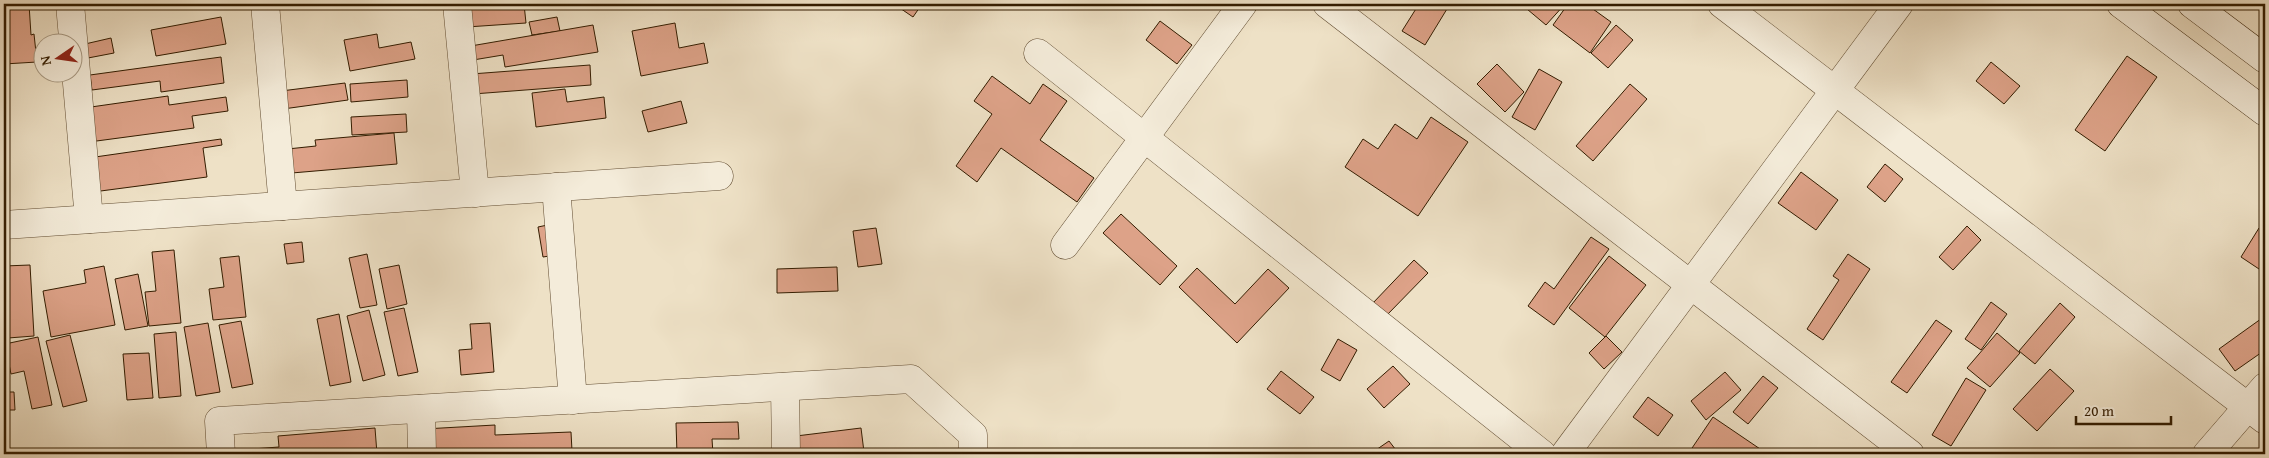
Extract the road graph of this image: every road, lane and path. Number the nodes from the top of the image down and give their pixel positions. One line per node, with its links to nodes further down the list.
1 (70, 4): 19 (street)
2 (265, 4): 18 (street)
3 (457, 4): 17 (street)
4 (1243, 4): 14 (street)
5 (1327, 4): 22 (street)
6 (1722, 4): 12 (street)
7 (1898, 4): 12 (street)
8 (2121, 4): 13 (street)
9 (2192, 4): 11 (street)
10 (1038, 52): 14 (street)
11 (2265, 59)
12 (1835, 90): 22 (street); 25 (street)
13 (2265, 112)
14 (1145, 138): 21 (street); 31 (street)
15 (719, 176): 16 (street)
16 (556, 187): 17 (street); 24 (street)
17 (475, 193): 18 (street)
18 (283, 206): 19 (street)
19 (89, 219): 20 (street)
20 (4, 225)
21 (1065, 245)
22 (1690, 285): 32 (street); 33 (street)
23 (785, 387): 24 (street); 29 (street); 30 (street)
24 (573, 400): 26 (street)
25 (2260, 405): 34 (street)
26 (421, 409): 27 (street); 28 (street)
27 (221, 454)
28 (422, 454)
29 (786, 454)
30 (973, 454)
31 (1542, 454)
32 (1565, 454)
33 (1910, 454)
34 (2207, 454)

